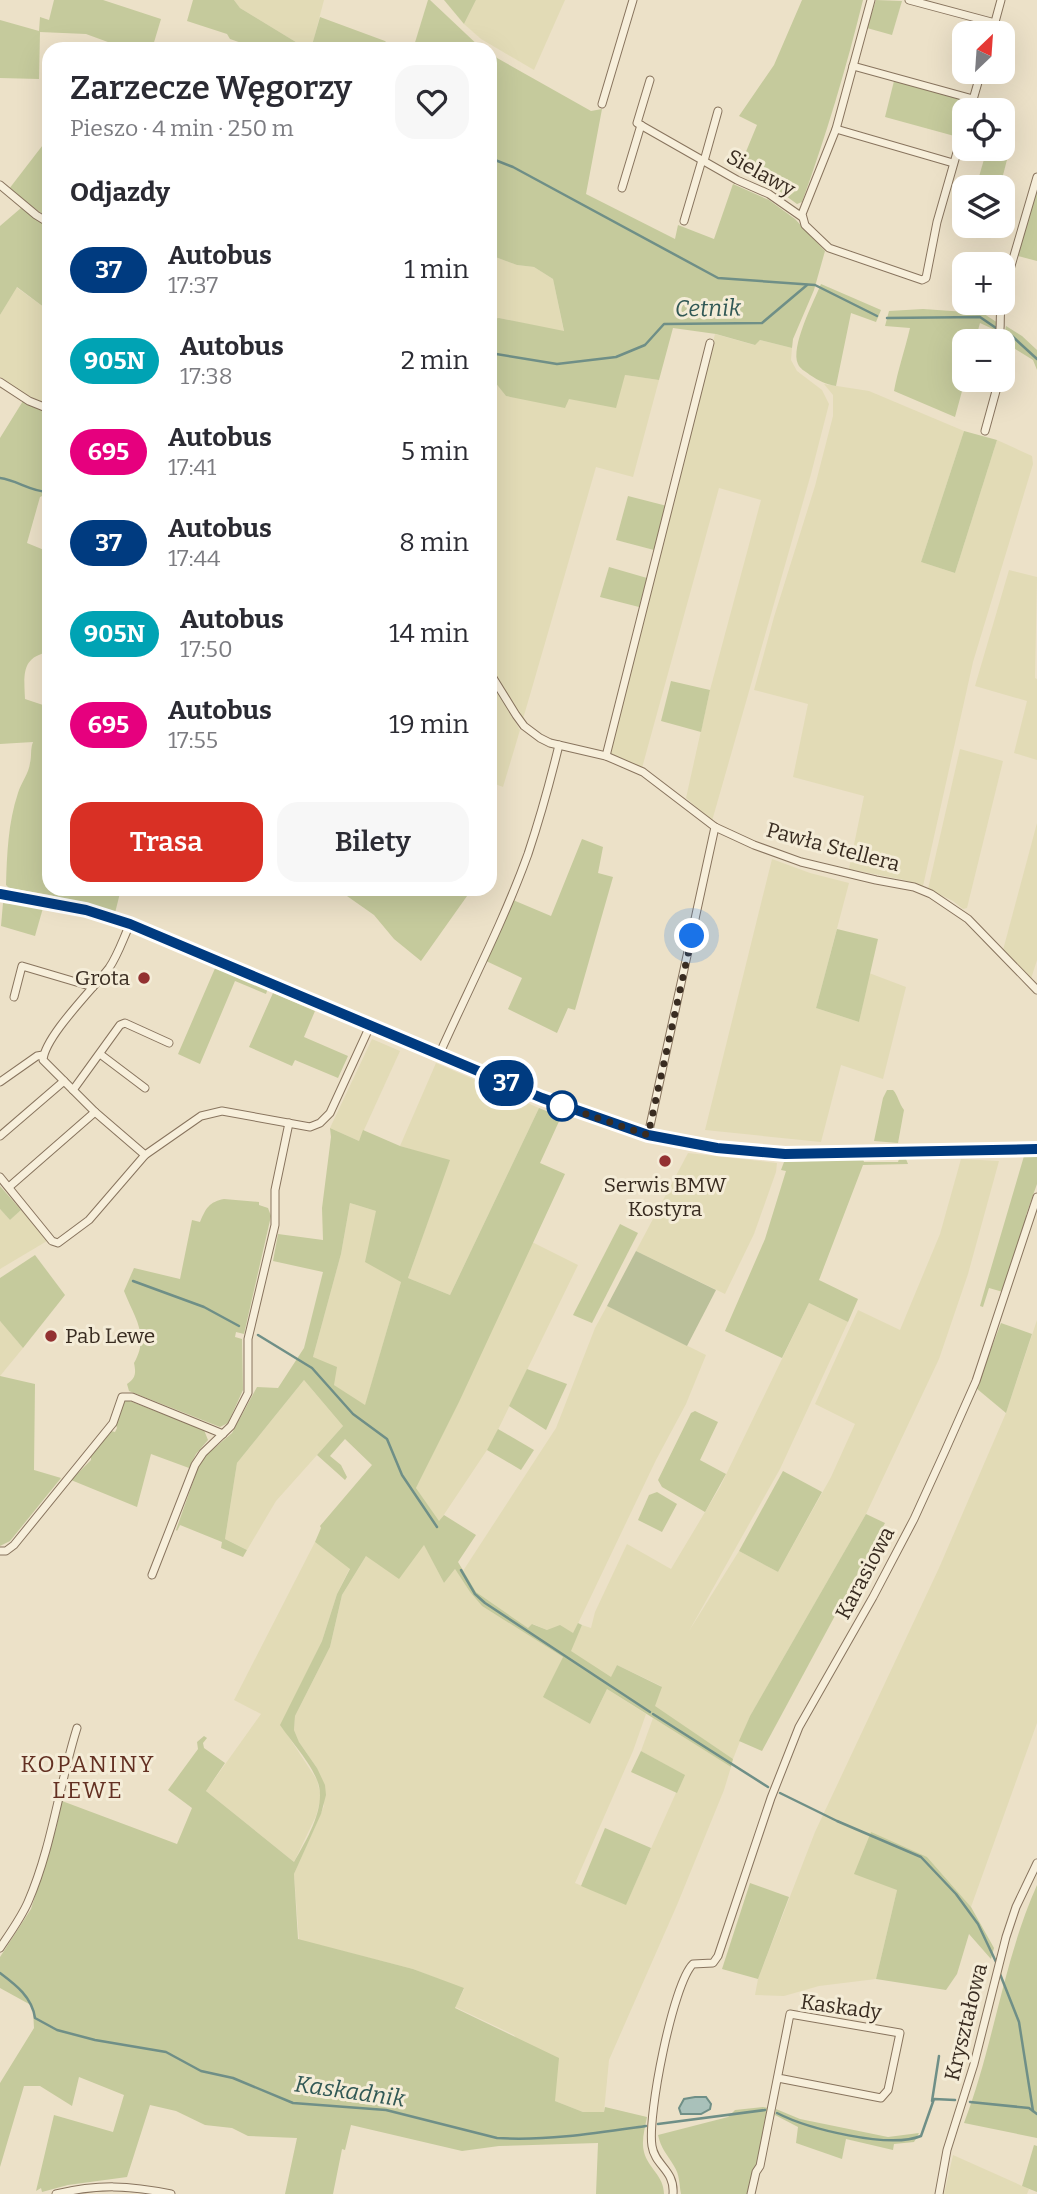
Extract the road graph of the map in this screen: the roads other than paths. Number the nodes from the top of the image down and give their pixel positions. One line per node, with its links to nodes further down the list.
1 (633, 0): 10 (street)
2 (871, 0): 7 (street)
3 (909, 0): 5 (street)
4 (1001, 0): 6 (street)
5 (988, 21)
6 (996, 21)
7 (853, 66): 9 (street); 13 (street)
8 (650, 80): 12 (street)
9 (969, 98)
10 (602, 104)
11 (718, 111): 14 (street, Sielawy)
12 (641, 125): 14 (street, Sielawy); 18 (street)
13 (836, 129): 15 (street); 19 (street)
14 (703, 161): 19 (street, Sielawy); 21 (street, Sielawy)
15 (953, 163): 19 (street, Sielawy)
16 (1037, 177): 22 (street)
17 (0, 185): 20 (street)
18 (622, 188)
19 (802, 217)
20 (42, 219)
21 (684, 221)
22 (1015, 252)
23 (710, 343): 30 (street)
24 (0, 382): 26 (street)
25 (996, 392): 27 (street)
26 (42, 406)
27 (985, 431)
28 (497, 684): 29 (street, Pawła Stellera)
29 (559, 745): 30 (street, Pawła Stellera); 41 (street)
30 (606, 756): 31 (street, Pawła Stellera)
31 (715, 827): 35 (street, Pawła Stellera); 48 (street)
32 (0, 894): 33 (street)
33 (130, 924): 34 (street); 37 (street)
34 (93, 986): 36 (street); 40 (street)
35 (1037, 990)
36 (13, 998)
37 (370, 1026): 41 (street); 47 (street)
38 (169, 1043): 39 (street)
39 (100, 1054): 44 (street); 45 (street)
40 (43, 1055): 42 (street); 43 (street)
41 (439, 1055): 48 (street)
42 (64, 1081): 45 (street); 49 (street)
43 (0, 1082)
44 (145, 1087)
45 (73, 1090): 46 (street)
46 (95, 1112): 51 (street); 53 (street)
47 (289, 1123): 51 (street); 55 (street)
48 (648, 1135): 50 (street)
49 (0, 1136)
50 (1037, 1149)
51 (145, 1155): 53 (street)
52 (0, 1177): 53 (street)
53 (9, 1187)
54 (1037, 1197): 64 (street, Karasiowa)
55 (223, 1434): 56 (street); 57 (street)
56 (0, 1551)
57 (152, 1575)
58 (77, 1728): 60 (street)
59 (1037, 1863): 66 (street, Kryształowa)
60 (0, 1948)
61 (778, 2078): 61 (street, Kaskady); 65 (street, Kaskady)
62 (56, 2194): 63 (street)
63 (171, 2194)
64 (673, 2194)
65 (751, 2194)
66 (939, 2194)

